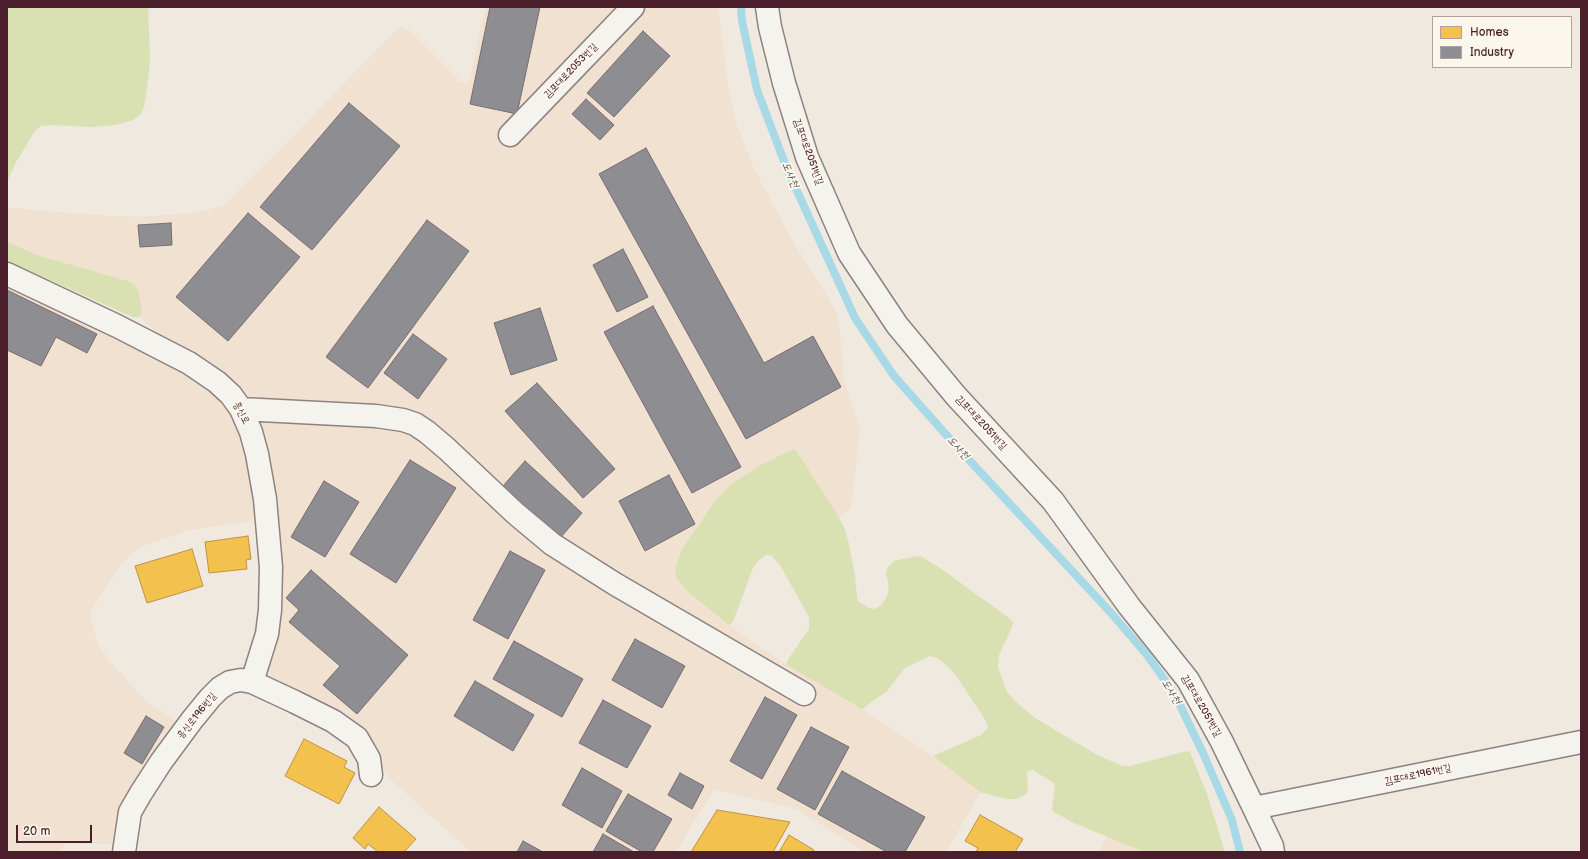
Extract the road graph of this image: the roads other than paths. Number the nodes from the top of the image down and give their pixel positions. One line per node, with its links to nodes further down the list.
1 (633, 7): 3 (lane, 김포대로2053번길)
2 (767, 7): 10 (lane, 김포대로2051번길)
3 (510, 135)
4 (7, 274): 5 (lane, 흥신로)
5 (241, 410): 6 (lane, 흥신로); 7 (lane)
6 (252, 682): 9 (lane, 흥신로196번길); 11 (lane, 흥신로196번길)
7 (804, 694)
8 (1581, 742): 10 (lane, 김포대로1961번길)
9 (370, 775)
10 (1254, 808): 12 (lane, 김포대로2051번길)
11 (124, 852)
12 (1273, 852)

